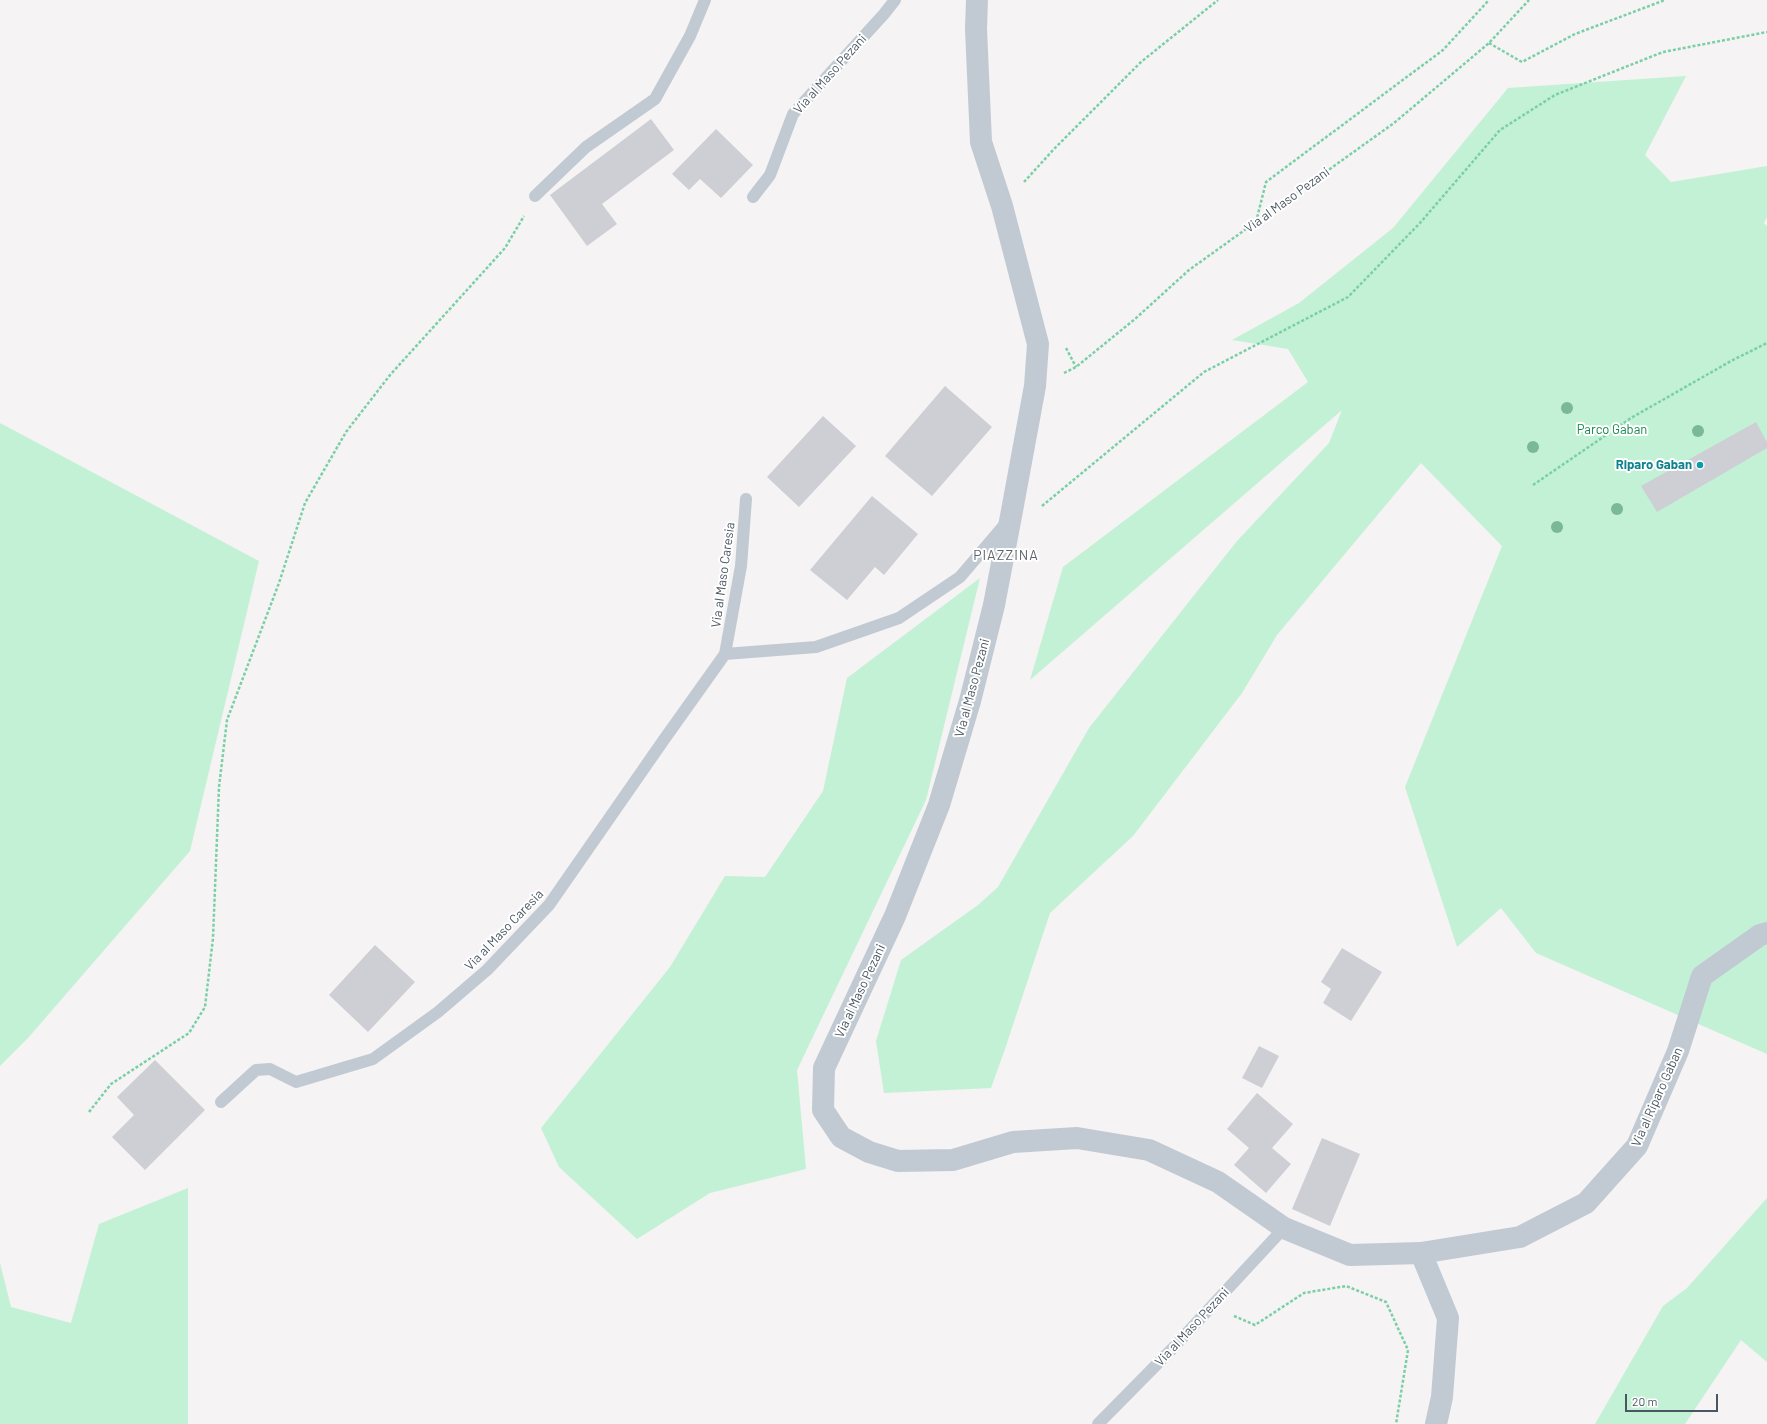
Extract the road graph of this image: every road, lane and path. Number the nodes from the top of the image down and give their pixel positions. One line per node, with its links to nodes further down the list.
1 (705, 0): 10 (lane)
2 (895, 0): 11 (lane, Via al Maso Pezani)
3 (977, 0): 12 (street, Via al Maso Pezani)
4 (1218, 0): 12 (path)
5 (1489, 0): 13 (path)
6 (1529, 0): 9 (path, Via al Maso Pezani)
7 (1665, 0): 9 (path)
8 (1767, 32): 18 (path)
9 (1489, 43): 13 (path, Via al Maso Pezani)
10 (535, 196): 22 (path)
11 (753, 197)
12 (1002, 206): 15 (street, Via al Maso Pezani)
13 (1256, 222): 15 (path, Via al Maso Pezani)
14 (1767, 343): 16 (path)
15 (1035, 386): 18 (street, Via al Maso Pezani)
16 (1533, 485)
17 (746, 499): 19 (lane, Via al Maso Caresia)
18 (1009, 526): 19 (lane); 23 (street, Via al Maso Pezani)
19 (725, 654): 21 (lane, Via al Maso Caresia)
20 (1767, 932): 24 (street, Via al Riparo Gaban)
21 (221, 1102)
22 (89, 1112)
23 (1284, 1228): 24 (street, Via al Maso Pezani); 25 (lane, Via al Maso Pezani)
24 (1421, 1253): 28 (street)
25 (1211, 1307): 26 (lane, Via al Maso Pezani); 27 (path)
26 (1098, 1424)
27 (1396, 1424)
28 (1436, 1424)

